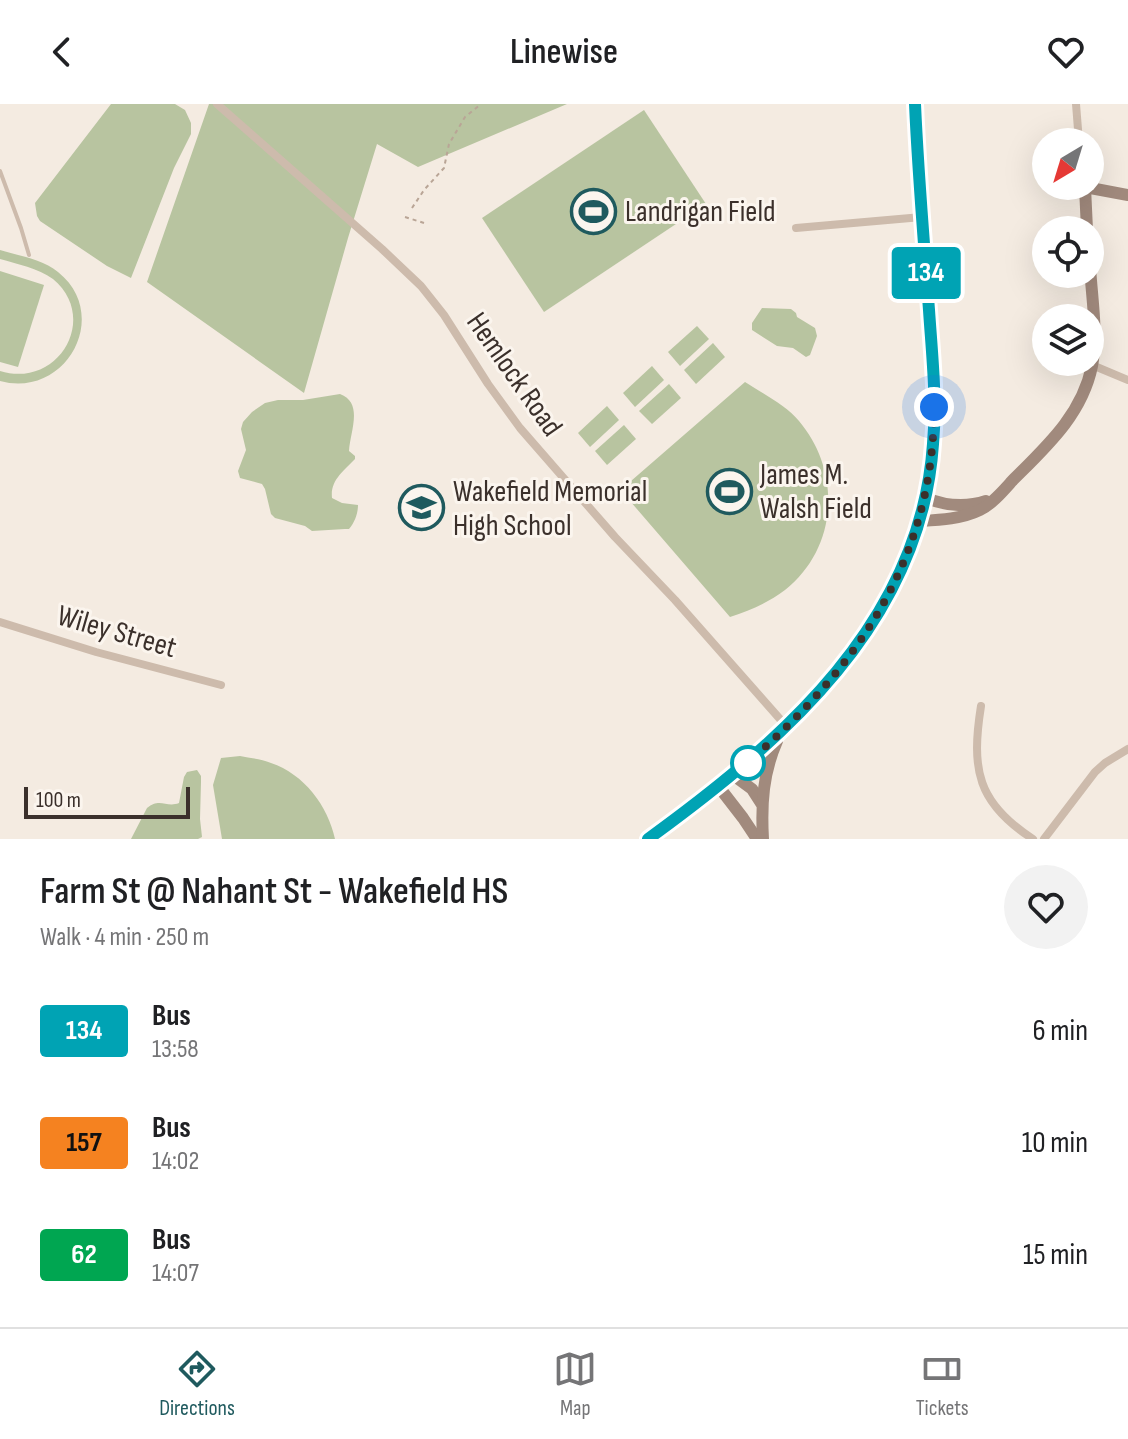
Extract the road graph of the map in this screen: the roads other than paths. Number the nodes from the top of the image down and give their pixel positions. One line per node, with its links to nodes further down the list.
1 (219, 104): 20 (street, Hemlock Road)
2 (915, 104): 8 (main road)
3 (1076, 104): 4 (street)
4 (1078, 128)
5 (0, 171): 10 (lane)
6 (1104, 191): 7 (main road)
7 (1128, 195)
8 (922, 217): 9 (street); 15 (main road)
9 (796, 228)
10 (29, 255)
11 (1104, 370): 13 (street)
12 (1089, 376): 14 (main road)
13 (1128, 380)
14 (996, 496): 15 (main road); 16 (main road)
15 (926, 498): 16 (main road)
16 (920, 521): 20 (main road)
17 (0, 622): 18 (street, Wiley Street)
18 (221, 685)
19 (981, 706): 28 (street)
20 (784, 730): 22 (main road); 24 (main road)
21 (1128, 749): 29 (street)
22 (733, 775): 23 (main road); 24 (main road)
23 (719, 787): 25 (main road); 26 (main road)
24 (761, 806): 27 (main road)
25 (648, 839)
26 (757, 839)
27 (763, 839)
28 (1033, 839)
29 (1044, 839)

